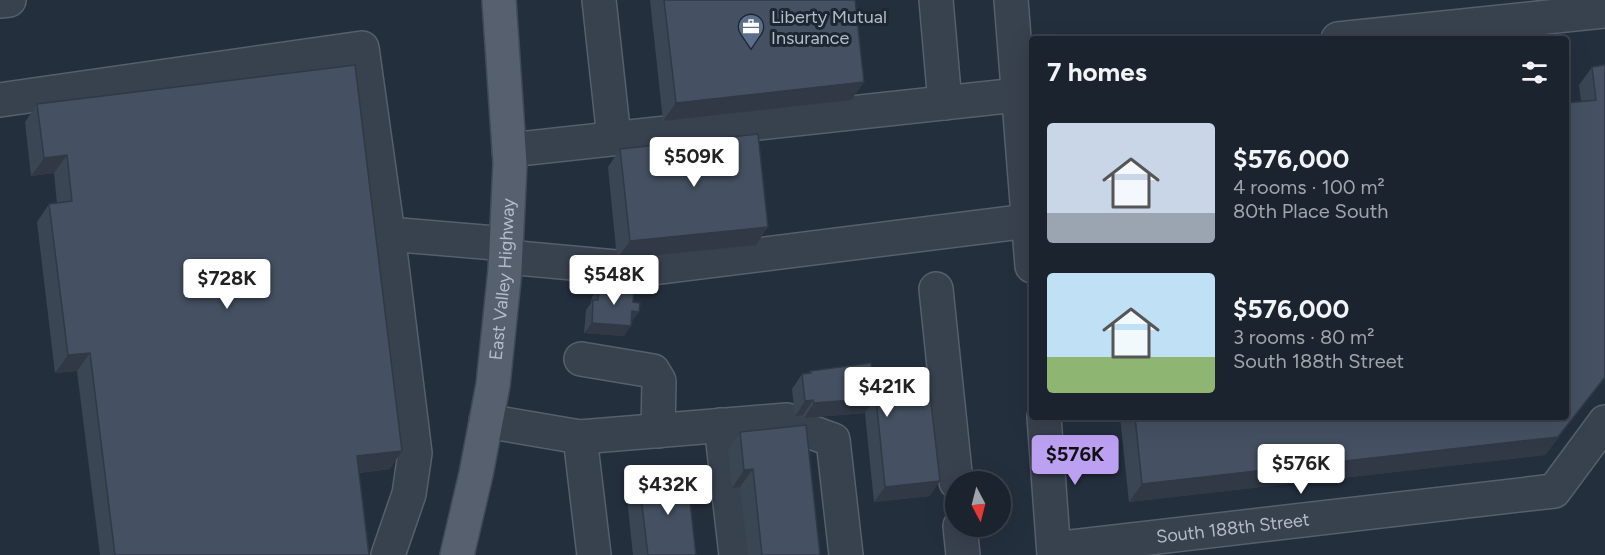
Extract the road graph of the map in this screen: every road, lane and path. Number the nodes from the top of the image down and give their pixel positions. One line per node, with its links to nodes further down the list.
1 (9, 0): 6 (street)
2 (499, 0): 13 (main road, East Valley Highway)
3 (599, 0): 12 (street)
4 (936, 0): 11 (street)
5 (1011, 0): 9 (street)
6 (0, 1)
7 (1605, 11): 8 (street)
8 (1367, 36)
9 (1022, 80): 11 (street); 14 (street)
10 (0, 100): 16 (street)
11 (945, 103): 12 (street)
12 (614, 138): 13 (street)
13 (509, 150): 17 (main road, East Valley Highway)
14 (1028, 221): 15 (street); 17 (street)
15 (1029, 232)
16 (388, 234): 17 (street); 29 (street)
17 (506, 251): 21 (main road, East Valley Highway)
18 (936, 289): 26 (street)
19 (581, 359): 24 (street)
20 (1044, 420): 28 (street)
21 (486, 422): 25 (street); 30 (main road, East Valley Highway)
22 (1605, 422): 28 (street, South 188th Street)
23 (721, 425): 24 (street); 32 (street); 33 (street)
24 (658, 430): 25 (street)
25 (580, 437): 31 (street)
26 (955, 471)
27 (961, 537): 34 (street)
28 (1054, 552)
29 (388, 555)
30 (457, 555)
31 (594, 555)
32 (736, 555)
33 (846, 555)
34 (963, 555)

